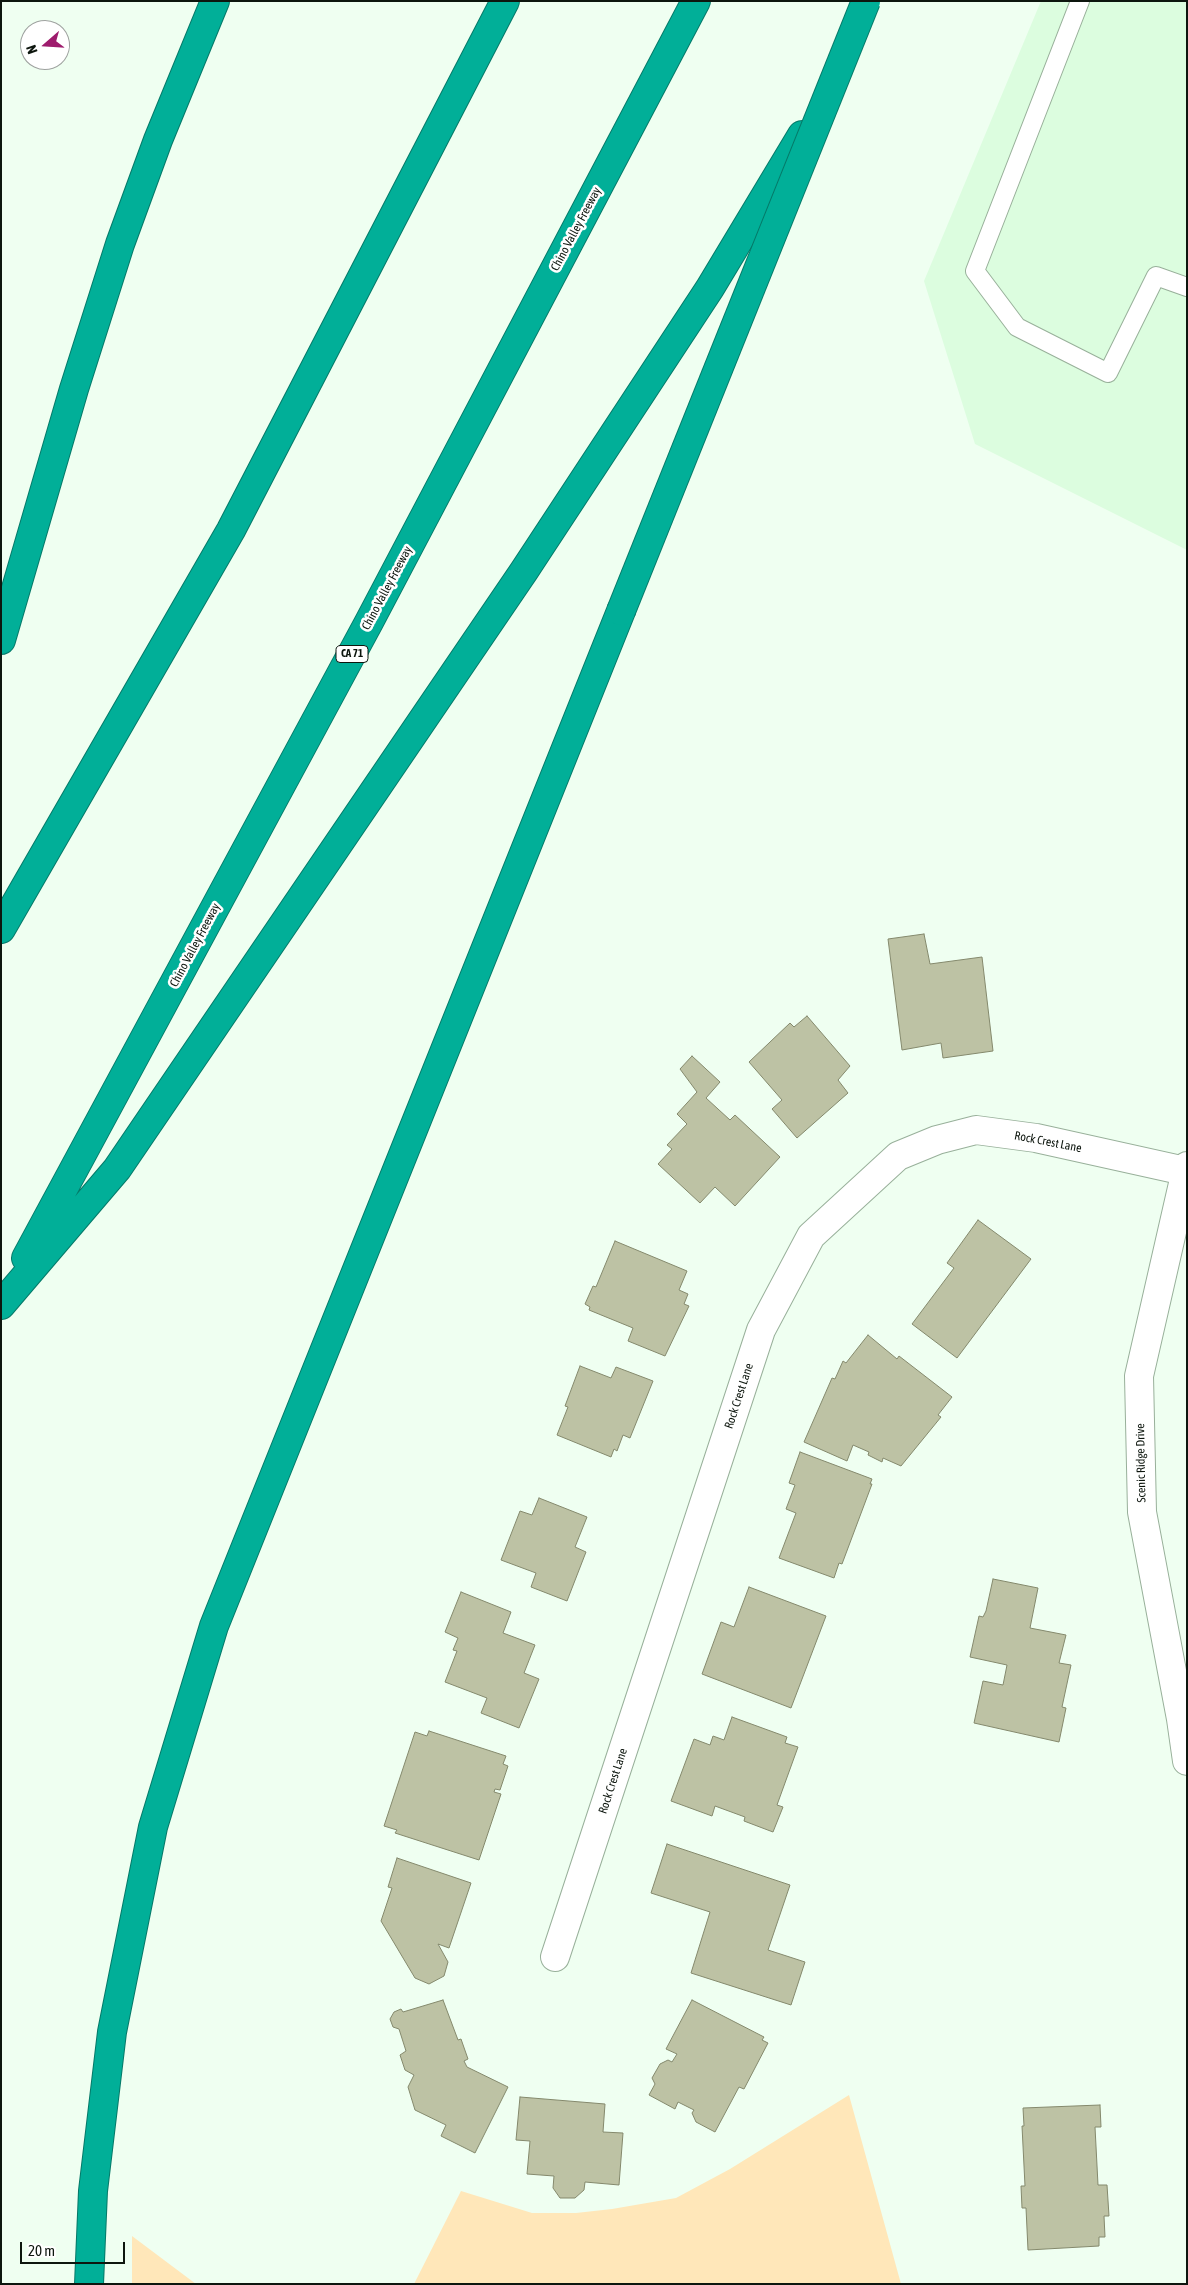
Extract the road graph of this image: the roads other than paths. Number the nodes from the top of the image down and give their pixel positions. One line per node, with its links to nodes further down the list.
1 (215, 1): 10 (highway)
2 (494, 1): 8 (highway)
3 (505, 1): 8 (highway)
4 (696, 1): 13 (highway, Chino Valley Freeway / CA 71)
5 (866, 1): 16 (highway, bridge)
6 (874, 1): 13 (highway)
7 (1080, 1): 9 (lane)
8 (470, 67): 11 (highway)
9 (1187, 287)
10 (1, 640)
11 (1, 929)
12 (1186, 1169): 14 (street, Scenic Ridge Drive); 15 (street, Rock Crest Lane)
13 (1, 1304)
14 (1187, 1761)
15 (555, 1957)
16 (89, 2284)

